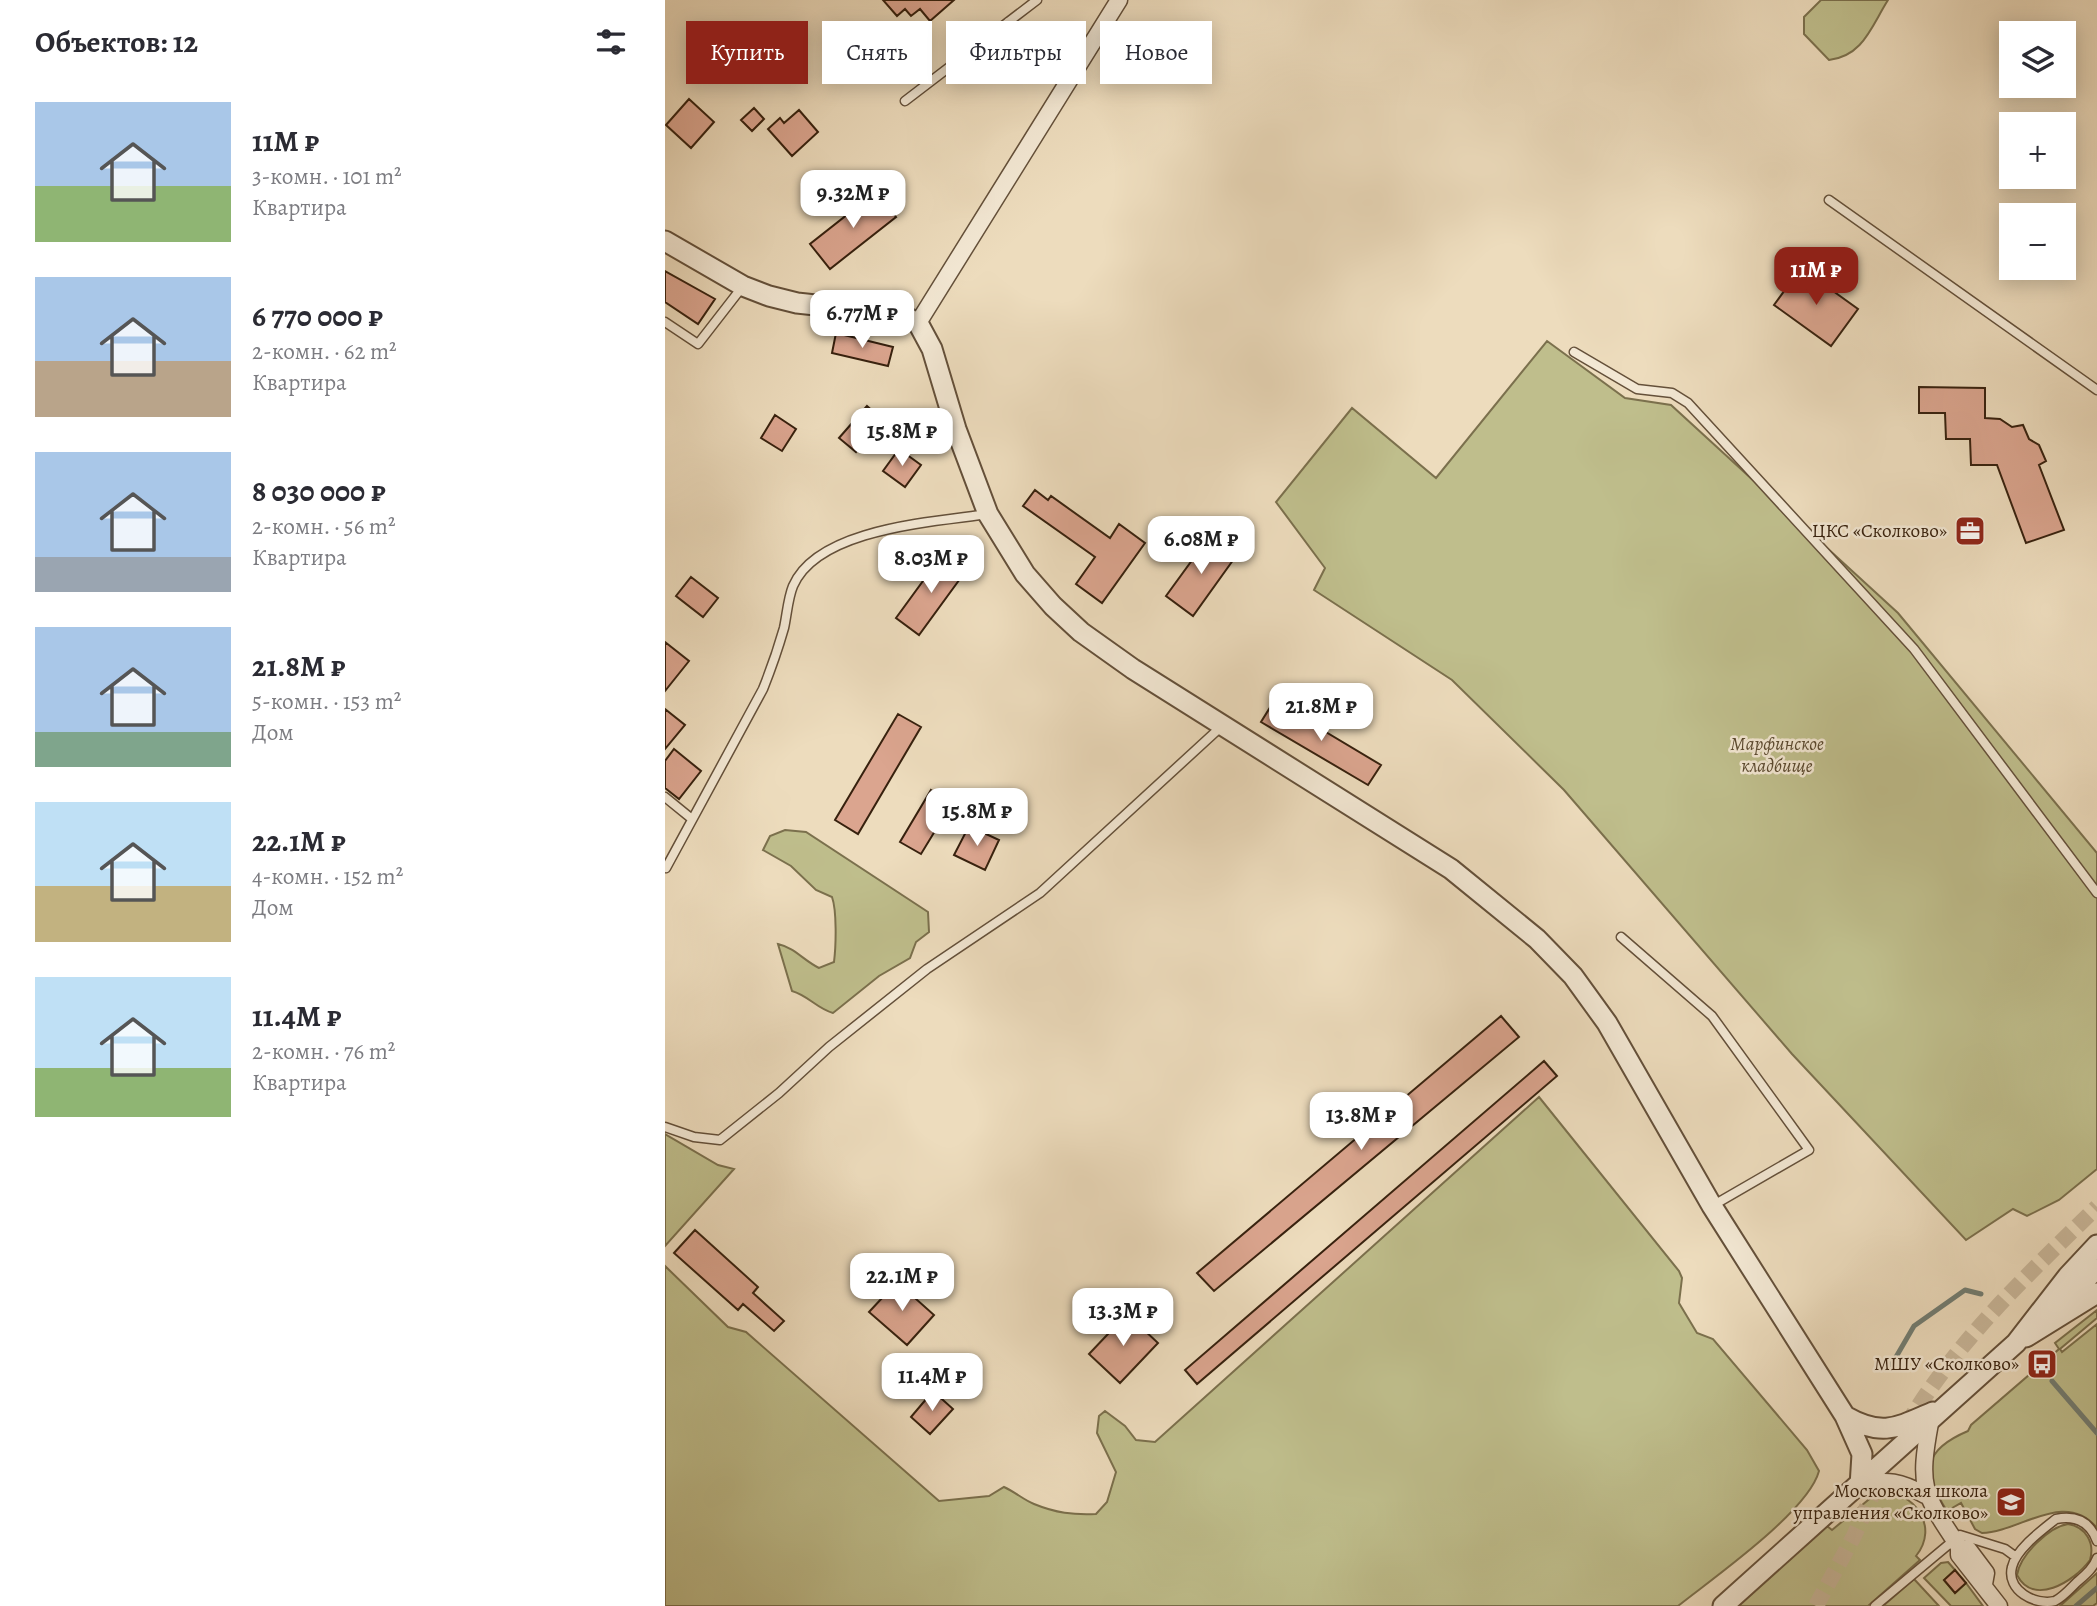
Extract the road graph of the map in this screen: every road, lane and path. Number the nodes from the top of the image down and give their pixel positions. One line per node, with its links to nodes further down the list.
1 (1037, 0): 3 (lane)
2 (1119, 0): 5 (street)
3 (1009, 21)
4 (946, 70): 6 (lane)
5 (1066, 85): 11 (street)
6 (905, 101)
7 (1829, 200): 13 (lane)
8 (665, 241): 9 (street)
9 (743, 286): 10 (lane); 11 (street)
10 (665, 323)
11 (918, 323): 14 (street)
12 (1574, 352): 19 (lane)
13 (2097, 390)
14 (988, 514): 15 (street); 17 (lane)
15 (1223, 725): 21 (lane); 22 (street)
16 (665, 797): 17 (lane)
17 (692, 819): 18 (lane)
18 (666, 868)
19 (2097, 893)
20 (1621, 937): 22 (lane)
21 (665, 1126)
22 (1712, 1206): 28 (street)
23 (2097, 1245): 26 (street)
24 (2097, 1269): 26 (street)
25 (2097, 1293): 26 (street)
26 (2016, 1343): 27 (street)
27 (1949, 1404): 28 (street); 29 (street)
28 (1845, 1416): 30 (street)
29 (1930, 1423): 30 (street); 31 (street)
30 (1860, 1486): 31 (street); 36 (street)
31 (1926, 1495): 33 (street)
32 (2097, 1541): 34 (lane)
33 (1956, 1543): 34 (lane); 37 (lane); 38 (street)
34 (2016, 1557): 35 (lane)
35 (2097, 1558)
36 (1723, 1606)
37 (1875, 1606)
38 (1999, 1606)

